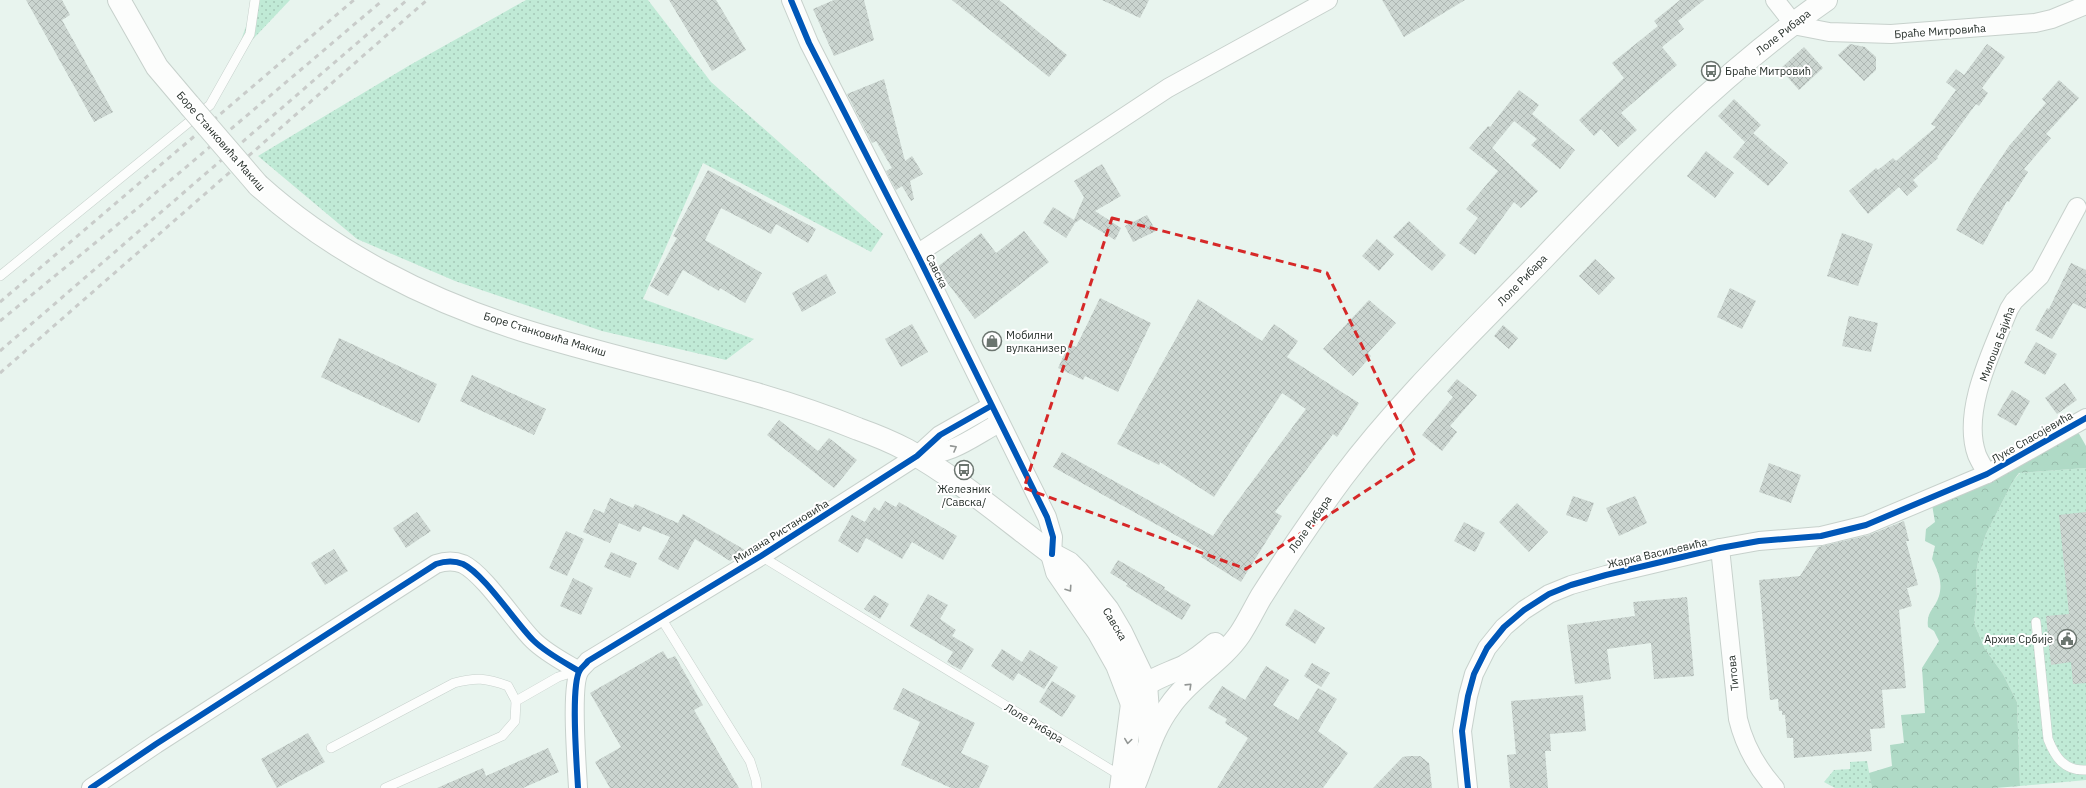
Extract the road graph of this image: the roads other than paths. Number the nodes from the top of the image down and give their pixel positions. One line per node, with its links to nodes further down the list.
1 (119, 0): 15 (main road, Боре Станковића Макиш, bridge)
2 (255, 0): 11 (lane)
3 (791, 0): 10 (street, Савска)
4 (1328, 0): 10 (street)
5 (1775, 0): 8 (street)
6 (1826, 0): 8 (main road, Лоле Рибара)
7 (2086, 5): 8 (street, Браће Митровића)
8 (1793, 23): 20 (main road, Лоле Рибара)
9 (2077, 207): 16 (street, Милоша Бајића)
10 (917, 254): 12 (street, Савска)
11 (0, 276)
12 (991, 406): 14 (street, Савска); 15 (street, Милана Ристановића)
13 (2086, 418): 16 (street, Луке Спасојевића)
14 (1000, 423): 15 (street, one-way to 14); 18 (street, Савска)
15 (917, 456): 18 (main road, Боре Станковића Макиш); 19 (street, Милана Ристановића)
16 (1987, 474): 17 (street, Жарка Васиљевића)
17 (1720, 548): 37 (street, Жарка Васиљевића); 38 (street, Титова)
18 (1052, 554): 25 (main road, Савска); 28 (main road, Савска, one-way to 28)
19 (761, 556): 21 (street, Милана Ристановића); 23 (lane, Милана Ристановића)
20 (1261, 598): 25 (main road, Лоле Рибара); 27 (main road, Лоле Рибара, one-way to 20)
21 (661, 618): 24 (street, Милана Ристановића); 36 (lane)
22 (2036, 622): 31 (lane)
23 (945, 669): 32 (lane, Лоле Рибара)
24 (579, 671): 26 (lane, Милана Ристановића); 33 (street); 35 (street)
25 (1146, 684): 28 (main road, Лоле Рибара)
26 (516, 701): 30 (lane); 34 (lane)
27 (1170, 705): 28 (main road); 29 (main road, Лоле Рибара)
28 (1141, 708): 29 (main road, Савска); 32 (main road, Лоле Рибара, one-way to 32)
29 (1150, 739): 32 (main road, Лоле Рибара)
30 (331, 748)
31 (2086, 770)
32 (1125, 784)
33 (92, 788)
34 (385, 788)
35 (578, 788)
36 (757, 788)
37 (1468, 788)
38 (1775, 788)

